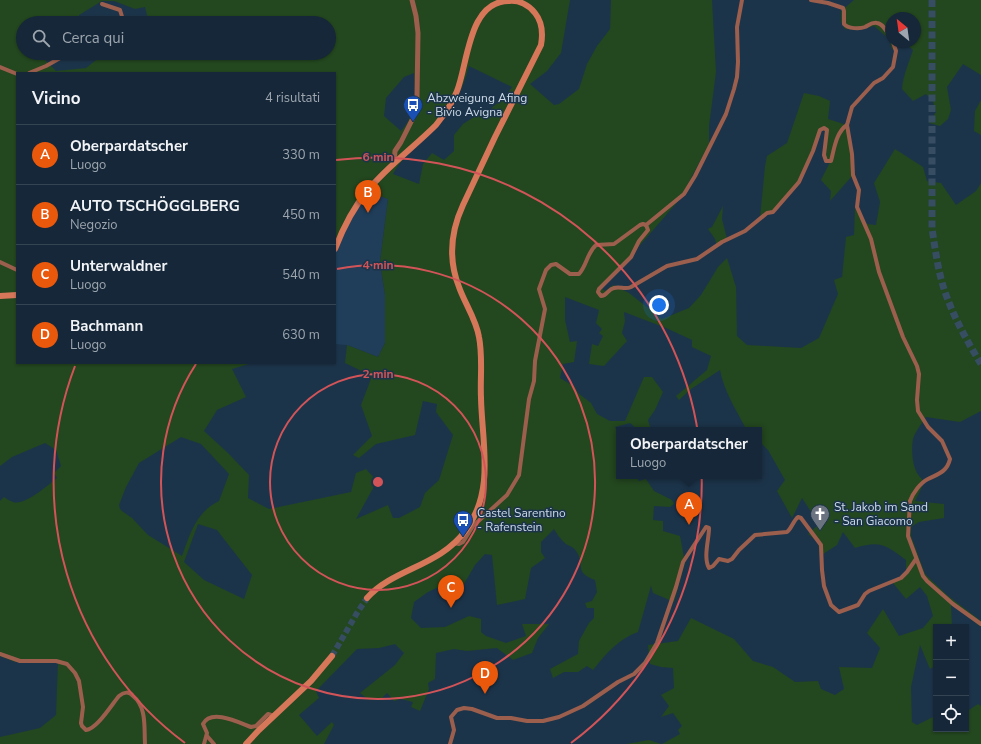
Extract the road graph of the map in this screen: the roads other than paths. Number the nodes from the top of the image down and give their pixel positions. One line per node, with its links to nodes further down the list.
1 (412, 0): 13 (street)
2 (742, 0): 14 (street)
3 (811, 0): 6 (street)
4 (102, 4): 5 (street)
5 (122, 16)
6 (885, 29)
7 (895, 48): 12 (street)
8 (57, 60): 10 (street)
9 (0, 67): 11 (street)
10 (31, 72)
11 (16, 74)
12 (847, 125): 14 (street); 21 (street)
13 (394, 164): 15 (main road); 20 (main road)
14 (646, 225): 20 (street)
15 (336, 247)
16 (0, 262): 17 (street)
17 (16, 270)
18 (16, 295): 19 (main road)
19 (0, 296)
20 (454, 543): 22 (main road)
21 (916, 559): 23 (street); 32 (street)
22 (367, 598)
23 (981, 624)
24 (0, 654): 28 (street)
25 (332, 656): 26 (main road)
26 (274, 716): 27 (street); 31 (main road)
27 (207, 736): 29 (street); 30 (street)
28 (145, 744)
29 (204, 744)
30 (214, 744)
31 (246, 744)
32 (450, 744)

